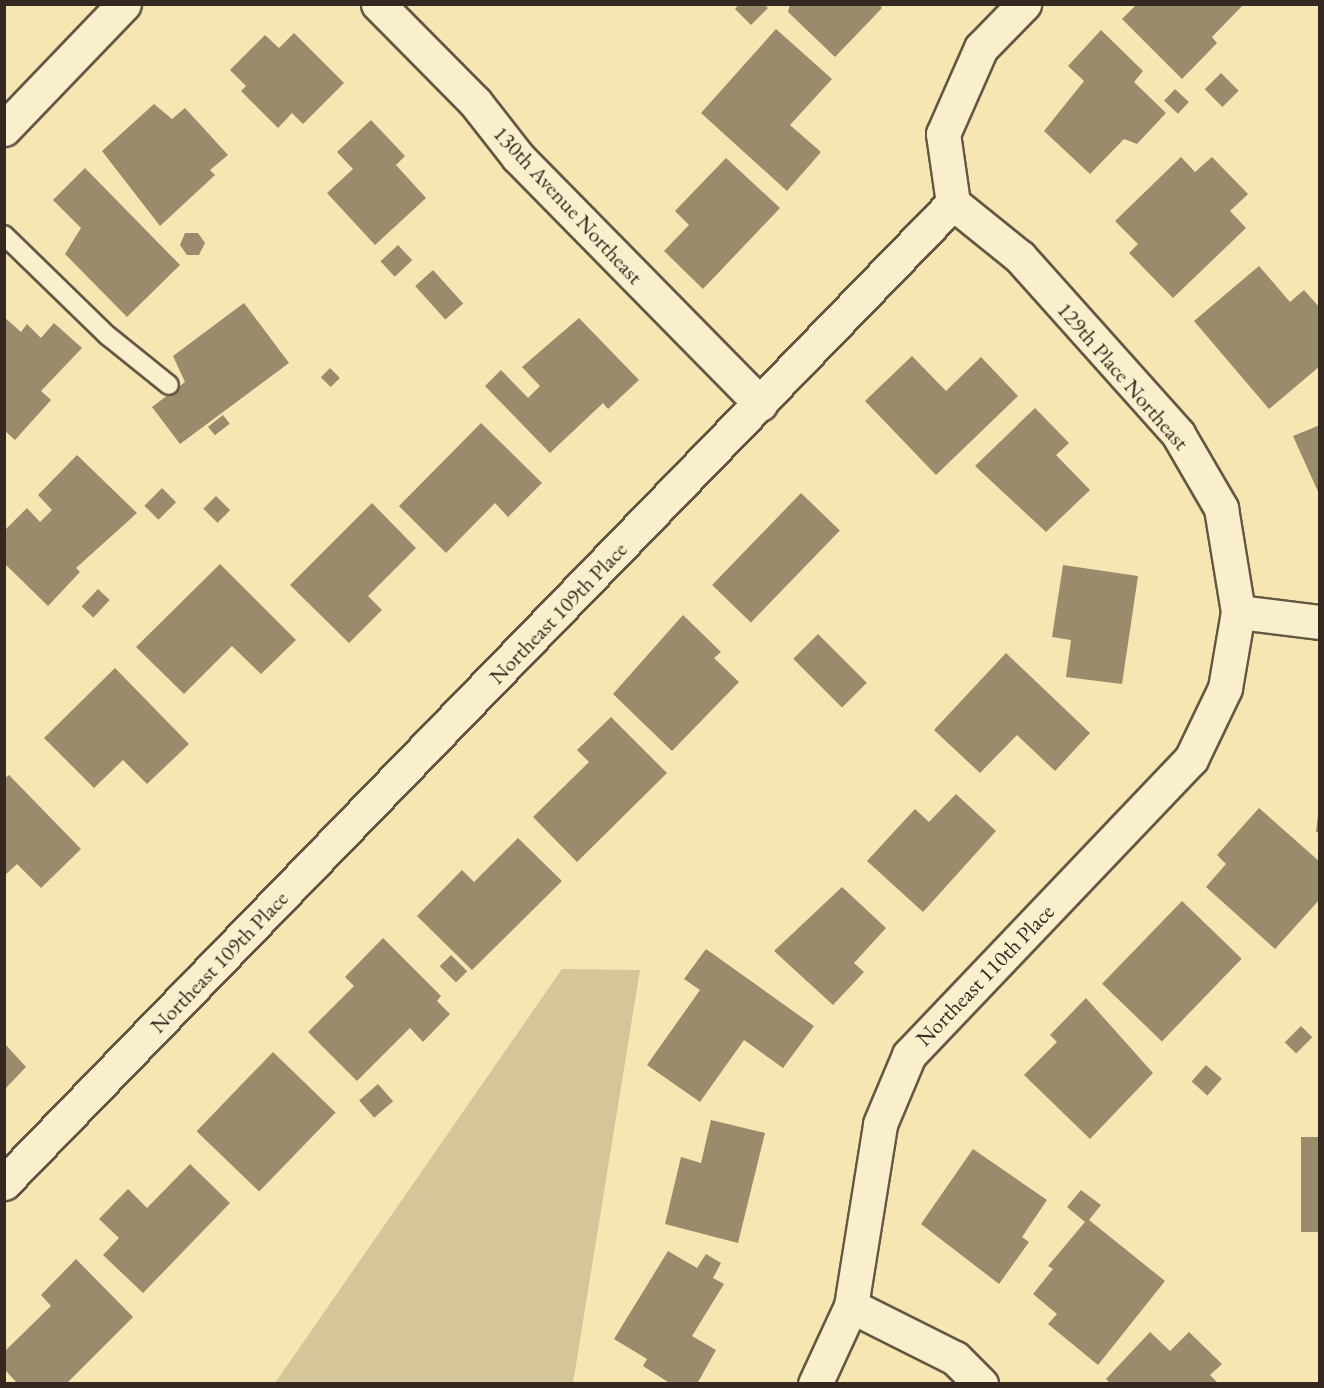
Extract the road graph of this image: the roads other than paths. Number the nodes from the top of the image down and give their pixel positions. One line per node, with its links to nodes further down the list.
1 (124, 4): 4 (street)
2 (378, 4): 8 (street, 130th Avenue Northeast)
3 (1024, 4): 5 (street)
4 (4, 129)
5 (952, 203): 8 (street, Northeast 109th Place); 9 (street, 129th Place Northeast)
6 (4, 235): 7 (lane)
7 (168, 385)
8 (761, 404): 11 (street, Northeast 109th Place)
9 (1238, 612): 10 (street); 12 (street, Northeast 110th Place)
10 (1320, 622)
11 (4, 1183)
12 (851, 1306): 13 (street, Northeast 110th Place); 14 (street)
13 (815, 1383)
14 (981, 1383)

